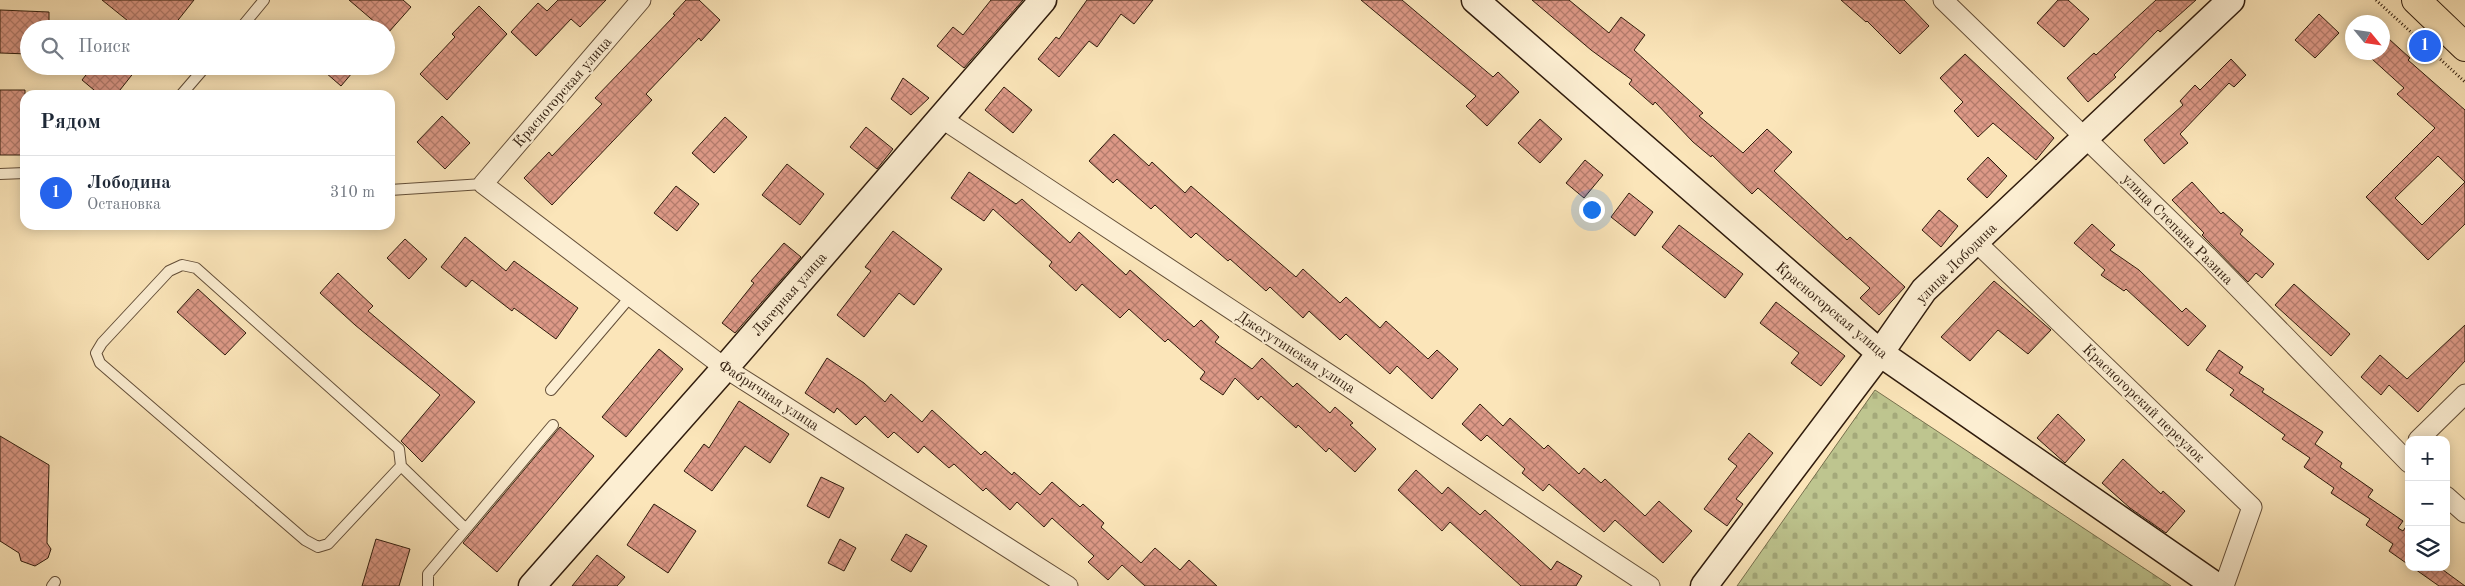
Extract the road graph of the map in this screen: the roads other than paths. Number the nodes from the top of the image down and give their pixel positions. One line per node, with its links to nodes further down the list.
1 (264, 0): 8 (lane)
2 (642, 0): 16 (street, Красногорская улица)
3 (1043, 0): 12 (street, Лагерная улица)
4 (1475, 0): 20 (street, Красногорская улица)
5 (1944, 0): 13 (street, улица Степана Разина)
6 (2231, 0): 13 (street, улица Лободина)
7 (2416, 0): 9 (main road)
8 (247, 20)
9 (2465, 47)
10 (198, 75): 11 (lane)
11 (185, 90)
12 (941, 118): 21 (street, Лагерная улица); 34 (street, Джегутинская улица)
13 (2085, 138): 18 (street, улица Лободина); 26 (street, улица Степана Разина)
14 (20, 173): 15 (lane)
15 (0, 174)
16 (483, 184): 17 (lane); 19 (street, Фабричная улица)
17 (395, 190)
18 (1976, 242): 20 (street, улица Лободина); 37 (street, Красногорский переулок)
19 (631, 296): 21 (street, Фабричная улица); 22 (lane)
20 (1880, 353): 35 (street, улица Лободина); 36 (street, Красногорская улица)
21 (725, 368): 32 (street, Лагерная улица); 33 (street, Фабричная улица)
22 (551, 390)
23 (2465, 394): 25 (street)
24 (553, 426): 30 (lane)
25 (2422, 436)
26 (2405, 455)
27 (401, 466): 27 (lane); 30 (lane)
28 (2450, 500): 29 (street)
29 (2465, 513)
30 (466, 529): 31 (lane)
31 (428, 586)
32 (532, 586)
33 (1068, 586)
34 (1650, 586)
35 (1704, 586)
36 (2216, 586)
37 (2224, 586)

